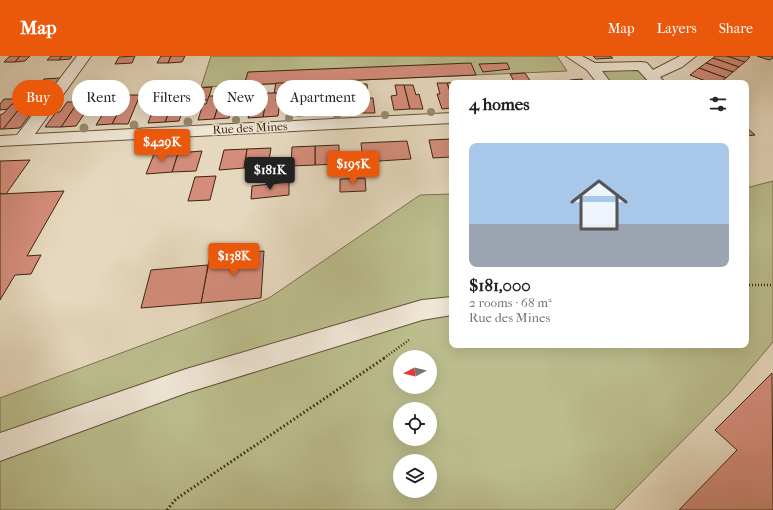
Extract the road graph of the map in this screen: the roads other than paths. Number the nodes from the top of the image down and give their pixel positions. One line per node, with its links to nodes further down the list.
1 (84, 56): 8 (street)
2 (573, 56): 4 (street)
3 (689, 56): 6 (street)
4 (592, 67): 5 (street); 6 (street)
5 (602, 80)
6 (654, 80)
7 (449, 118): 8 (street, Rue des Mines)
8 (23, 139): 9 (street, Rue des Mines)
9 (0, 141)
10 (449, 306): 11 (street)
11 (0, 447)

